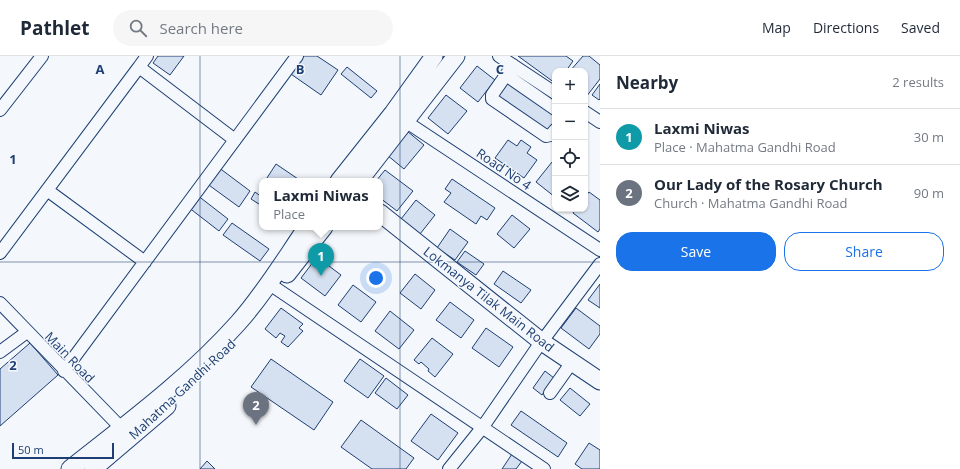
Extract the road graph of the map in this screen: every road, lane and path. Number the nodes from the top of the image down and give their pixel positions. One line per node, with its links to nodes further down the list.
1 (42, 56): 12 (street)
2 (147, 56): 7 (street)
3 (298, 56): 17 (street)
4 (456, 56): 9 (main road)
5 (499, 56): 8 (street)
6 (428, 58): 9 (street); 14 (main road)
7 (139, 67): 17 (street); 20 (street)
8 (509, 70): 10 (street); 11 (street); 16 (street)
9 (444, 73): 14 (main road)
10 (552, 92)
11 (552, 106)
12 (0, 110)
13 (588, 114): 15 (street)
14 (400, 117): 18 (main road); 19 (main road); 25 (street, Road No 4)
15 (600, 122)
16 (552, 134)
17 (235, 140): 27 (street)
18 (342, 178)
19 (361, 178)
20 (47, 190): 26 (street); 27 (street)
21 (383, 215): 32 (main road, Lokmanya Tilak Main Road)
22 (383, 226): 32 (main road, Lokmanya Tilak Main Road)
23 (305, 230): 29 (main road, Mahatma Gandhi Road)
24 (321, 230): 29 (main road, Mahatma Gandhi Road)
25 (600, 250)
26 (0, 253)
27 (145, 262): 35 (street)
28 (600, 264): 32 (street)
29 (273, 286): 39 (street); 40 (main road, Mahatma Gandhi Road)
30 (0, 303): 31 (street, Main Road)
31 (26, 332): 33 (street); 35 (street, Main Road)
32 (540, 345): 34 (main road, Lokmanya Tilak Main Road); 39 (street)
33 (0, 352)
34 (570, 365): 36 (main road, Lokmanya Tilak Main Road); 37 (main road, Lokmanya Tilak Main Road); 38 (street)
35 (64, 371): 40 (street, Main Road)
36 (600, 381)
37 (600, 391)
38 (550, 393)
39 (482, 428): 43 (street); 44 (street)
40 (126, 433): 41 (main road, Mahatma Gandhi Road); 42 (main road, Mahatma Gandhi Road)
41 (70, 469)
42 (93, 469)
43 (449, 469)
44 (544, 469)

